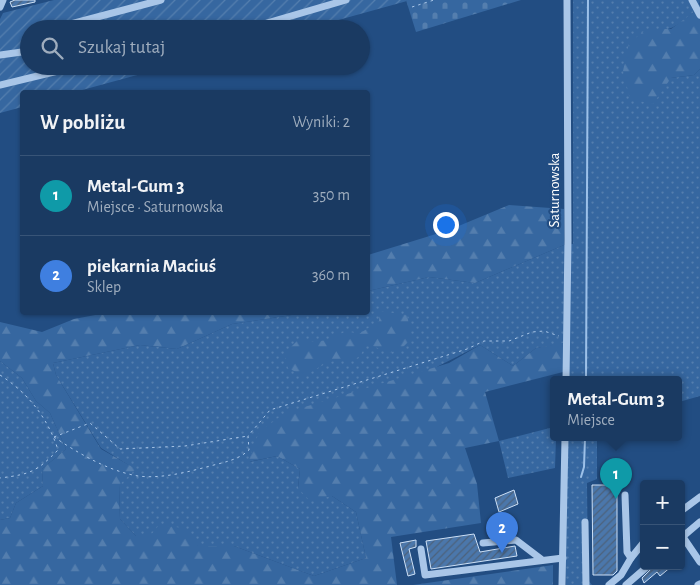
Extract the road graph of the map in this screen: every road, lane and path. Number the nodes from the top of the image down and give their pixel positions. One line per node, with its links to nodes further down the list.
1 (4, 0): 7 (street)
2 (161, 0): 10 (street)
3 (346, 0): 11 (street)
4 (434, 0): 8 (path)
5 (567, 0): 16 (street, Saturnowska)
6 (692, 0): 9 (street)
7 (0, 7)
8 (412, 7)
9 (700, 15)
10 (86, 20)
11 (277, 20)
12 (20, 52): 13 (street)
13 (0, 55)
14 (34, 75): 15 (street)
15 (0, 85)
16 (567, 339): 18 (street, Saturnowska); 19 (path)
17 (0, 375): 20 (path)
18 (566, 376)
19 (248, 436): 20 (path); 20 (path)
20 (54, 437): 22 (path)
21 (565, 441): 33 (street)
22 (0, 478)
23 (625, 495): 34 (street)
24 (700, 497): 25 (street)
25 (685, 508)
26 (585, 522): 39 (street)
27 (700, 522): 28 (street)
28 (685, 535)
29 (685, 542): 35 (street)
30 (483, 543): 36 (street)
31 (640, 547): 34 (street)
32 (421, 549): 36 (street)
33 (562, 558): 36 (street); 38 (street)
34 (631, 558): 40 (street)
35 (699, 558)
36 (541, 559)
37 (643, 570): 41 (street)
38 (562, 585)
39 (586, 585)
40 (609, 585)
41 (626, 585)

